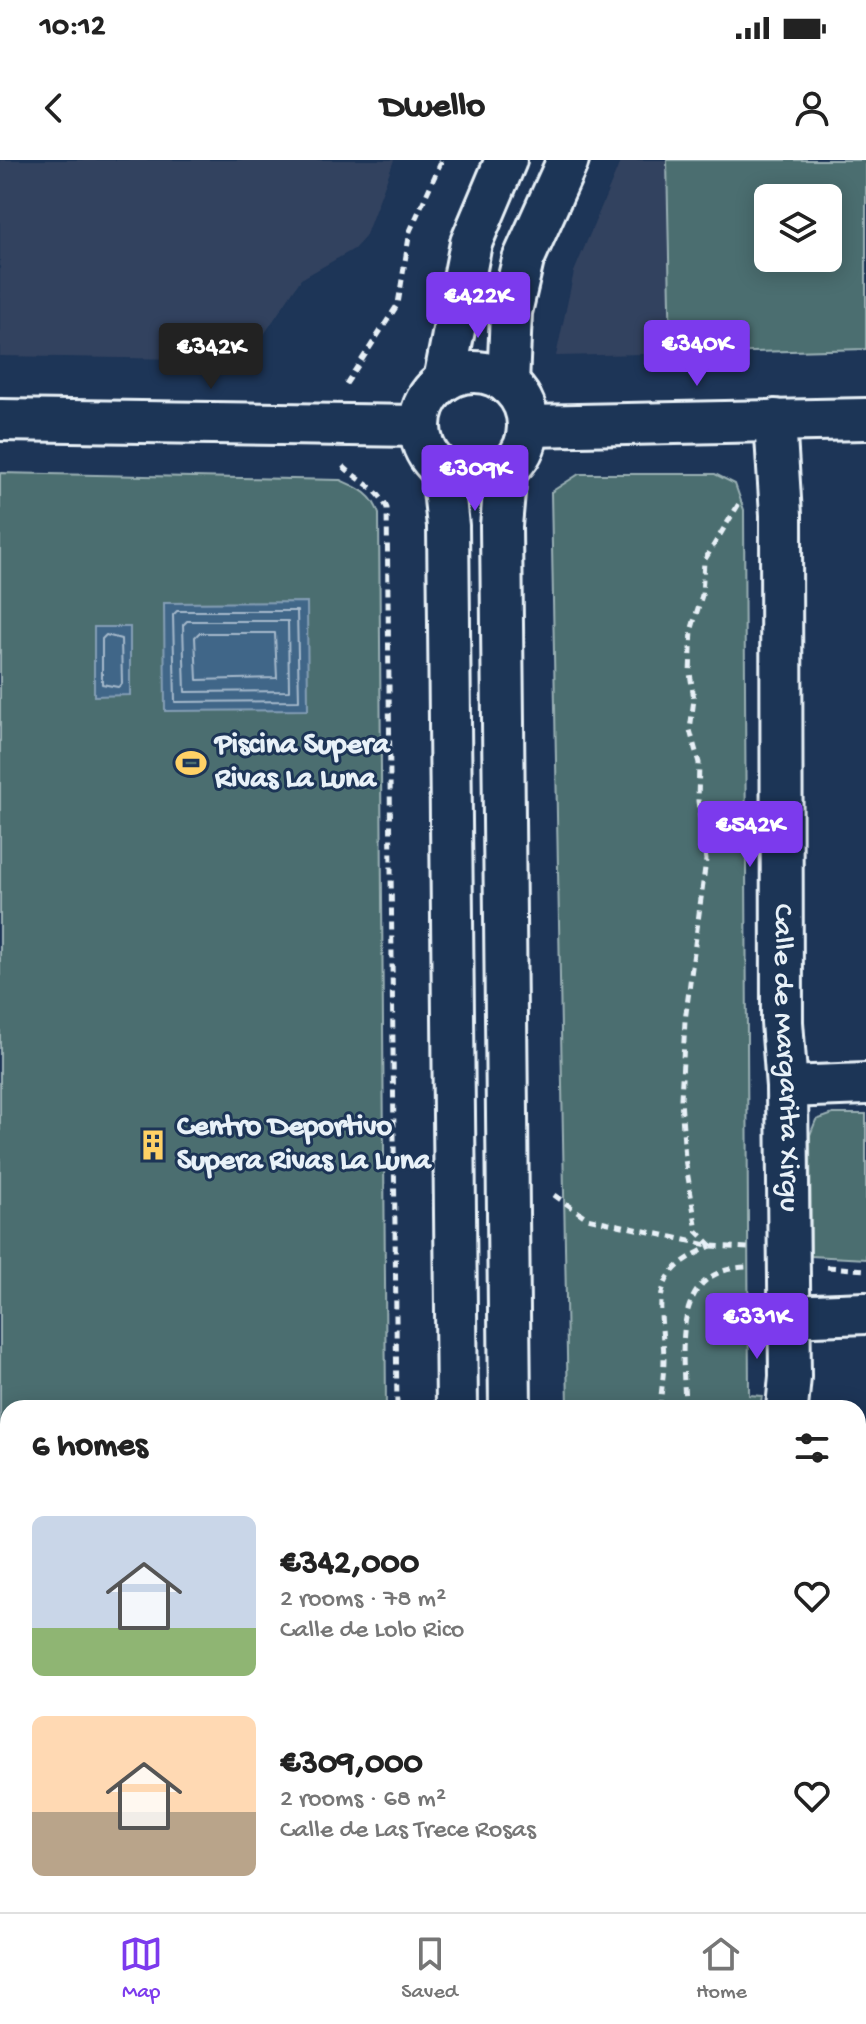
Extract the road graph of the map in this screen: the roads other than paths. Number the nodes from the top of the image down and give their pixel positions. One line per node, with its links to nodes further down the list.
1 (506, 160): 3 (street)
2 (568, 160): 4 (street)
3 (444, 381): 4 (street); 8 (street)
4 (508, 384): 9 (street)
5 (866, 419): 7 (street)
6 (0, 420): 8 (street)
7 (775, 420): 9 (street); 13 (street, Calle de Margarita Xirgu)
8 (419, 426): 11 (street)
9 (529, 426): 10 (street)
10 (506, 470): 11 (street); 17 (street)
11 (442, 471): 16 (street)
12 (866, 1084): 13 (street)
13 (787, 1087): 15 (street, Calle de Margarita Xirgu)
14 (866, 1313): 15 (street)
15 (788, 1316): 18 (street, Calle de Margarita Xirgu)
16 (457, 1400)
17 (510, 1400)
18 (787, 1400)

